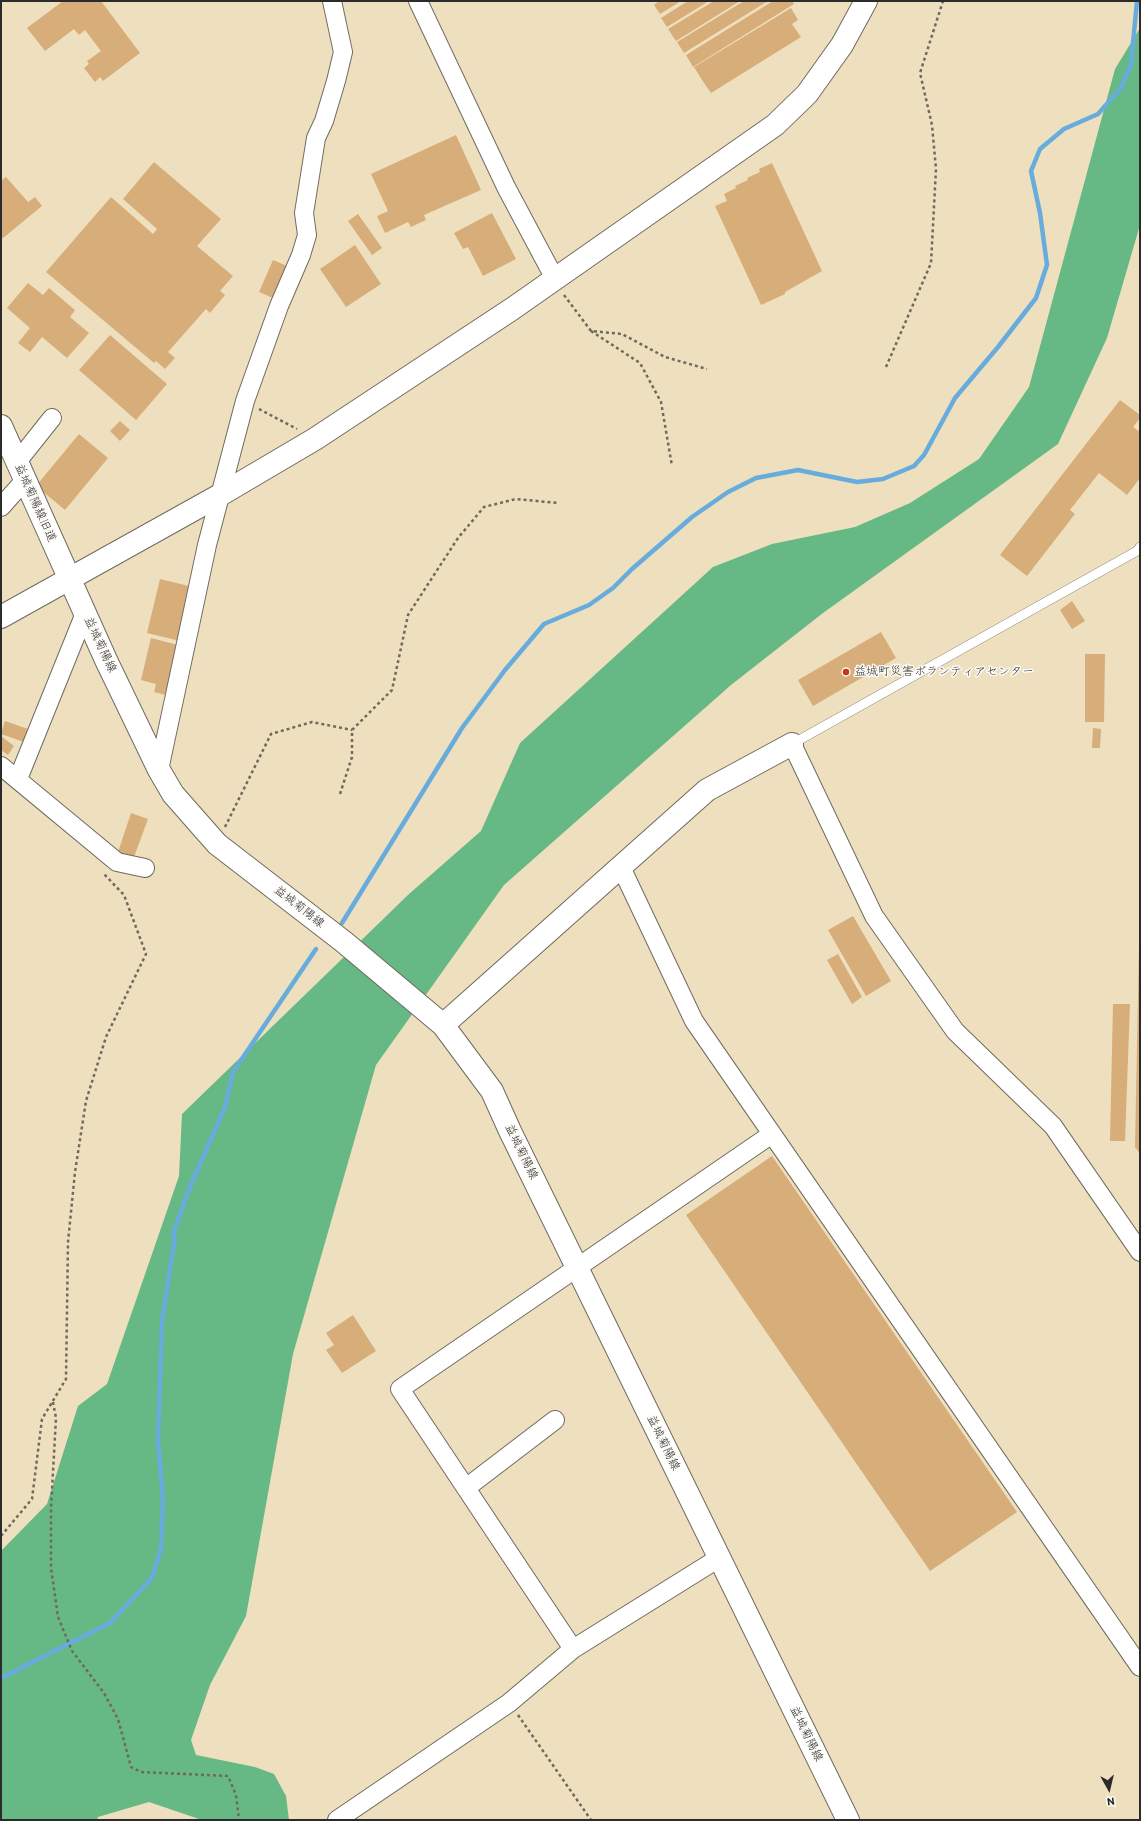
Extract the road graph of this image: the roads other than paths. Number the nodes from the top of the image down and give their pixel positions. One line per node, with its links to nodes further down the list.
1 (332, 1): 8 (street)
2 (418, 1): 4 (street)
3 (866, 1): 4 (street)
4 (555, 279): 8 (street)
5 (52, 418): 7 (street)
6 (1, 426): 7 (street, 益城菊陽線旧道)
7 (21, 471): 9 (street); 11 (street, 益城菊陽線旧道)
8 (220, 495): 11 (street); 16 (street)
9 (1, 507)
10 (1140, 547): 14 (lane)
11 (70, 580): 12 (street, 益城菊陽線); 13 (street)
12 (85, 614): 16 (street, 益城菊陽線); 17 (street)
13 (1, 617)
14 (792, 744): 18 (street); 22 (street)
15 (1, 766): 17 (street)
16 (159, 770): 20 (street, 益城菊陽線)
17 (18, 779): 19 (street)
18 (621, 867): 20 (street); 21 (street)
19 (145, 868)
20 (443, 1025): 23 (street, 益城菊陽線)
21 (772, 1134): 23 (street); 28 (street)
22 (1140, 1252)
23 (577, 1267): 25 (street); 26 (street, 益城菊陽線)
24 (555, 1420): 25 (street)
25 (466, 1488): 27 (street)
26 (719, 1558): 27 (street); 30 (street, 益城菊陽線)
27 (573, 1649): 29 (street)
28 (1140, 1666)
29 (337, 1820)
30 (848, 1820)

